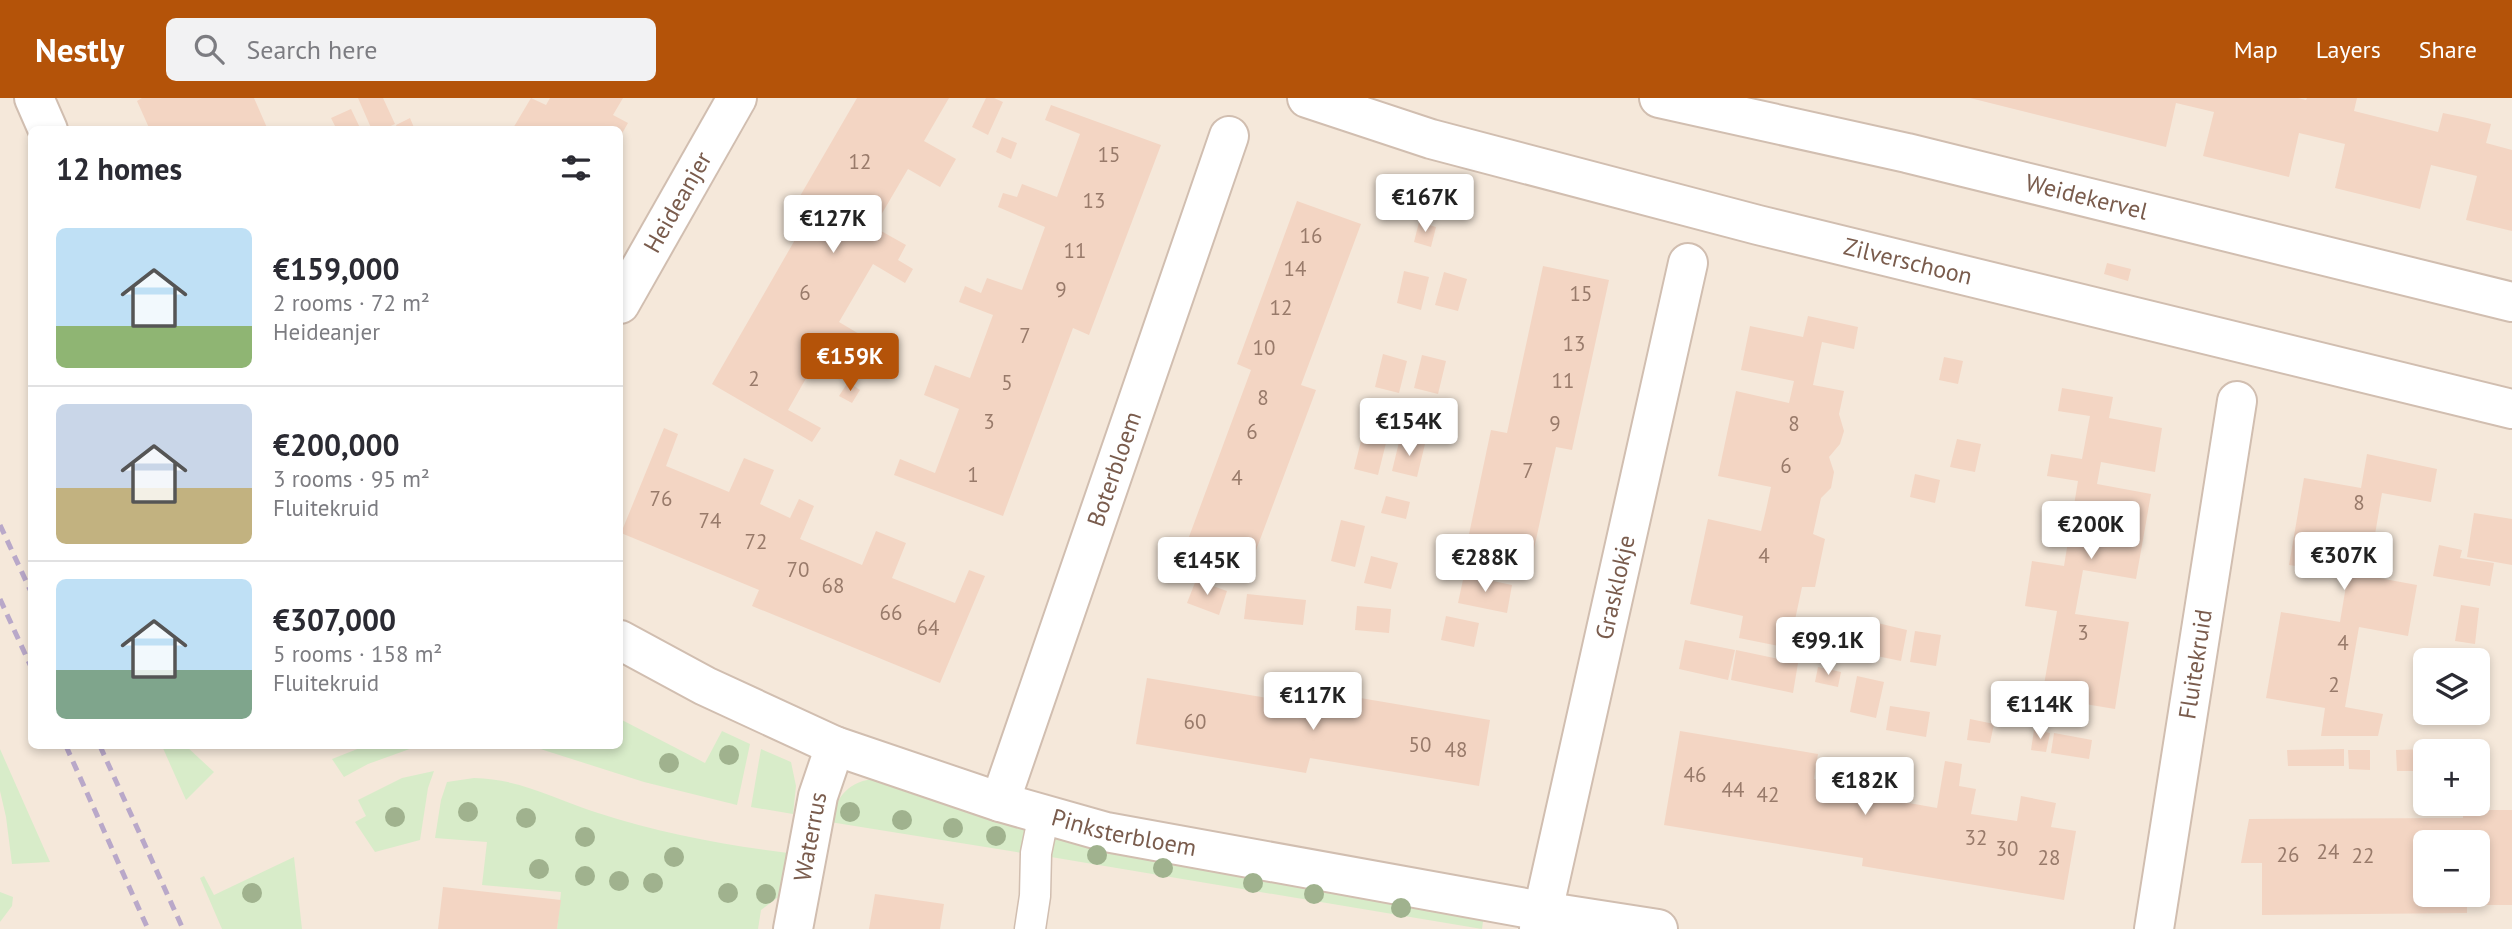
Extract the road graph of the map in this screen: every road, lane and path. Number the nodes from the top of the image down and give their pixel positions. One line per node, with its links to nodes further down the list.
1 (34, 98): 5 (street)
2 (737, 98): 8 (street, Heideanjer)
3 (1307, 98): 11 (street, Zilverschoon)
4 (1659, 98): 9 (street, Weidekervel)
5 (46, 126)
6 (1229, 135): 14 (street, Boterbloem)
7 (1688, 263): 16 (street, Grasklokje)
8 (623, 299)
9 (2512, 302)
10 (2237, 401): 20 (street, Fluitekruid)
11 (2512, 409)
12 (623, 642): 13 (street, Pinksterbloem)
13 (835, 746): 14 (street, Pinksterbloem); 17 (street, Waterrus)
14 (1000, 802): 15 (street, Pinksterbloem)
15 (1044, 814): 16 (street, Pinksterbloem); 18 (lane)
16 (1541, 920): 19 (street, Pinksterbloem)
17 (793, 929)
18 (1030, 929)
19 (1658, 929)
20 (2154, 929)

